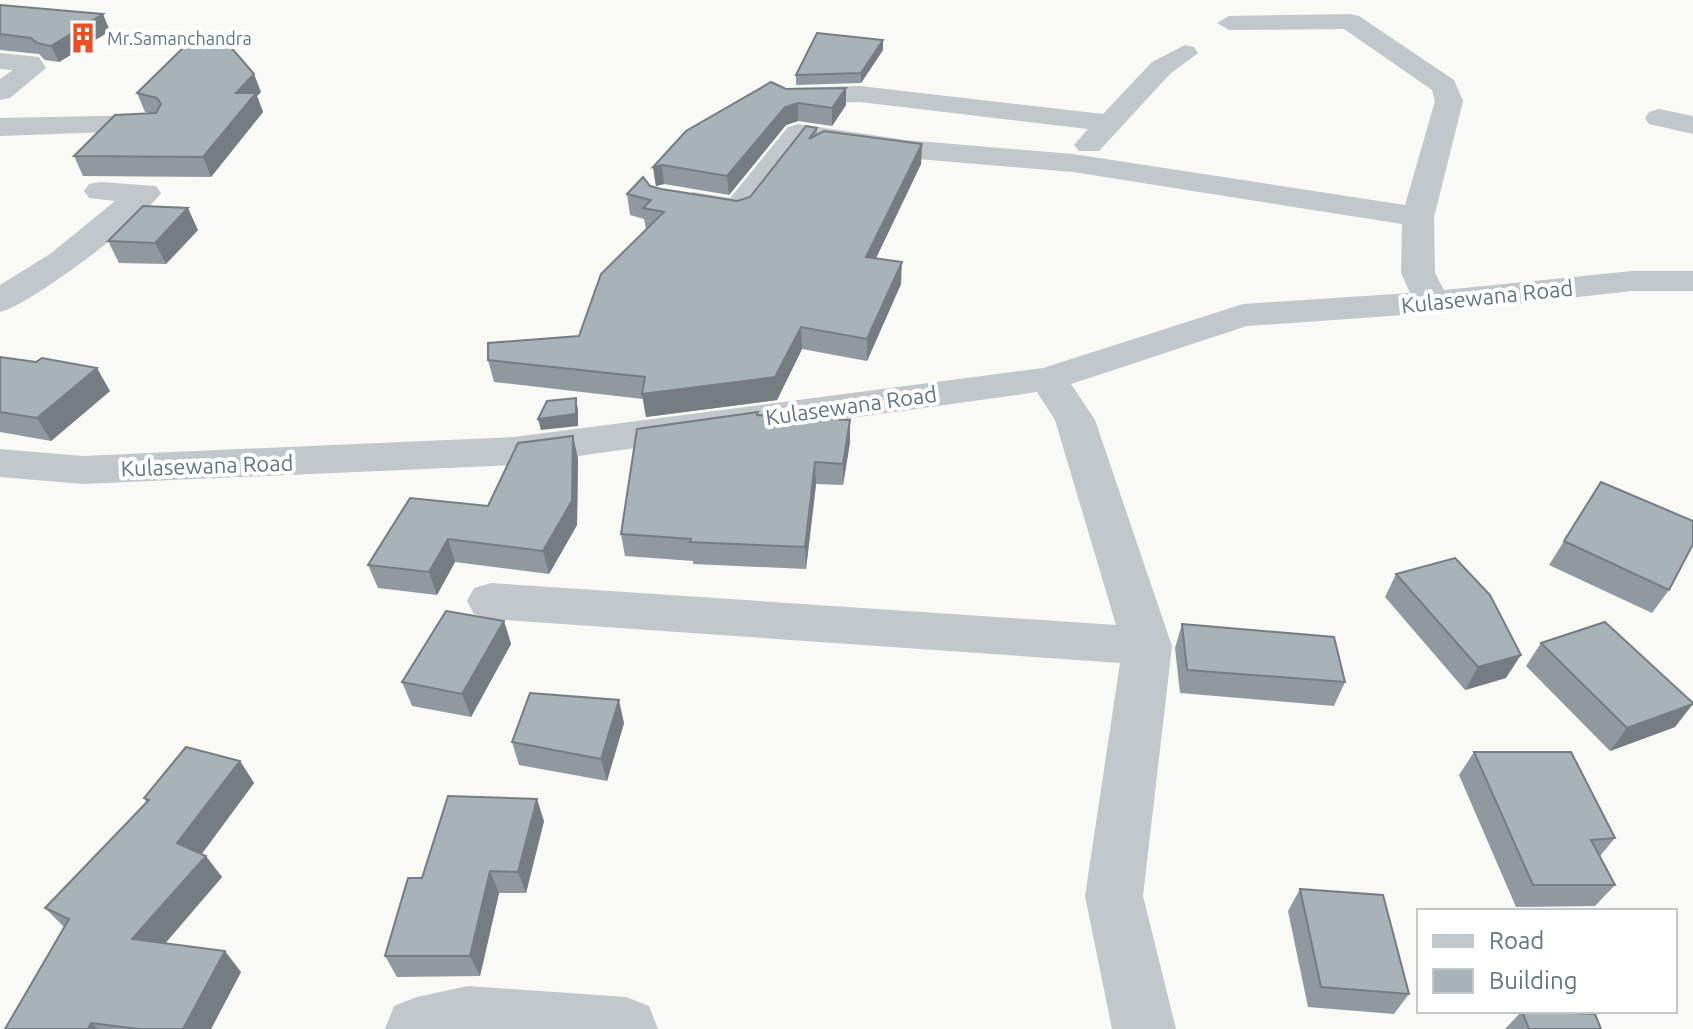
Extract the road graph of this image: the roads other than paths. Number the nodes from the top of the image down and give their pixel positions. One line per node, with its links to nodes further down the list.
1 (1229, 23): 14 (street)
2 (1185, 53): 7 (street)
3 (0, 61): 4 (street)
4 (0, 92)
5 (787, 96): 7 (street)
6 (1659, 118): 9 (street)
7 (1110, 123): 11 (street)
8 (152, 124): 10 (street)
9 (1693, 125)
10 (0, 127)
11 (1073, 163): 13 (street); 14 (street)
12 (100, 191): 16 (street)
13 (664, 197)
14 (1418, 217): 17 (street)
15 (1693, 281): 17 (street, Kulasewana Road)
16 (0, 301)
17 (1432, 302): 18 (street, Kulasewana Road)
18 (1048, 379): 19 (street, Kulasewana Road); 21 (street)
19 (0, 463)
20 (491, 601): 21 (street)
21 (1147, 646): 24 (street)
22 (417, 1029): 23 (street)
23 (626, 1029)
24 (1144, 1029)

